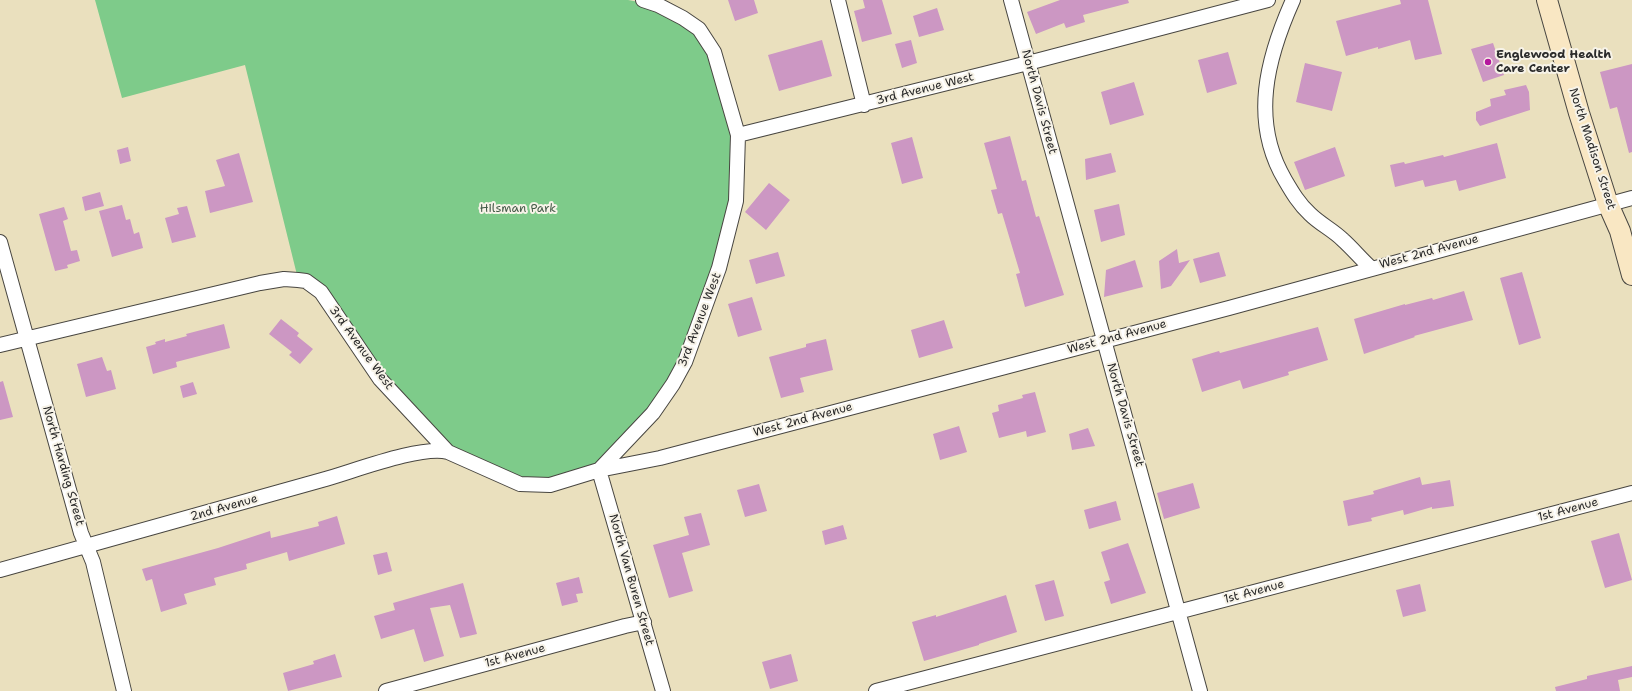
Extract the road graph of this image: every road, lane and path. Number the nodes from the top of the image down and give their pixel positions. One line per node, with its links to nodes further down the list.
1 (643, 0): 9 (street)
2 (838, 0): 8 (street)
3 (1011, 0): 7 (street, North Davis Street)
4 (1268, 0): 7 (street, 3rd Avenue West)
5 (1293, 0): 13 (street)
6 (1547, 0): 11 (main road, North Madison Street)
7 (1028, 63): 8 (street, 3rd Avenue West); 16 (street, North Davis Street)
8 (864, 105): 9 (street, 3rd Avenue West)
9 (738, 135): 19 (street, 3rd Avenue West)
10 (1632, 198): 11 (street, West 2nd Avenue)
11 (1608, 204): 13 (street, West 2nd Avenue); 14 (main road, North Madison Street)
12 (0, 242): 15 (street, North Harding Street)
13 (1371, 268): 16 (street, West 2nd Avenue)
14 (1632, 275)
15 (27, 338): 17 (street, 3rd Avenue West); 18 (street, 3rd Avenue West); 21 (street, North Harding Street)
16 (1104, 341): 19 (street, West 2nd Avenue); 23 (street, North Davis Street)
17 (0, 345)
18 (448, 452): 19 (street, 3rd Avenue West); 21 (street, 2nd Avenue)
19 (599, 470): 24 (street, North Van Buren Street)
20 (1632, 493): 23 (street, 1st Avenue)
21 (86, 546): 22 (street, 2nd Avenue); 25 (street, North Harding Street)
22 (0, 570)
23 (1178, 612): 28 (street, 1st Avenue); 29 (street, North Davis Street)
24 (644, 622): 26 (street, 1st Avenue); 27 (street, North Van Buren Street)
25 (124, 691)
26 (386, 691)
27 (663, 691)
28 (876, 691)
29 (1200, 691)

